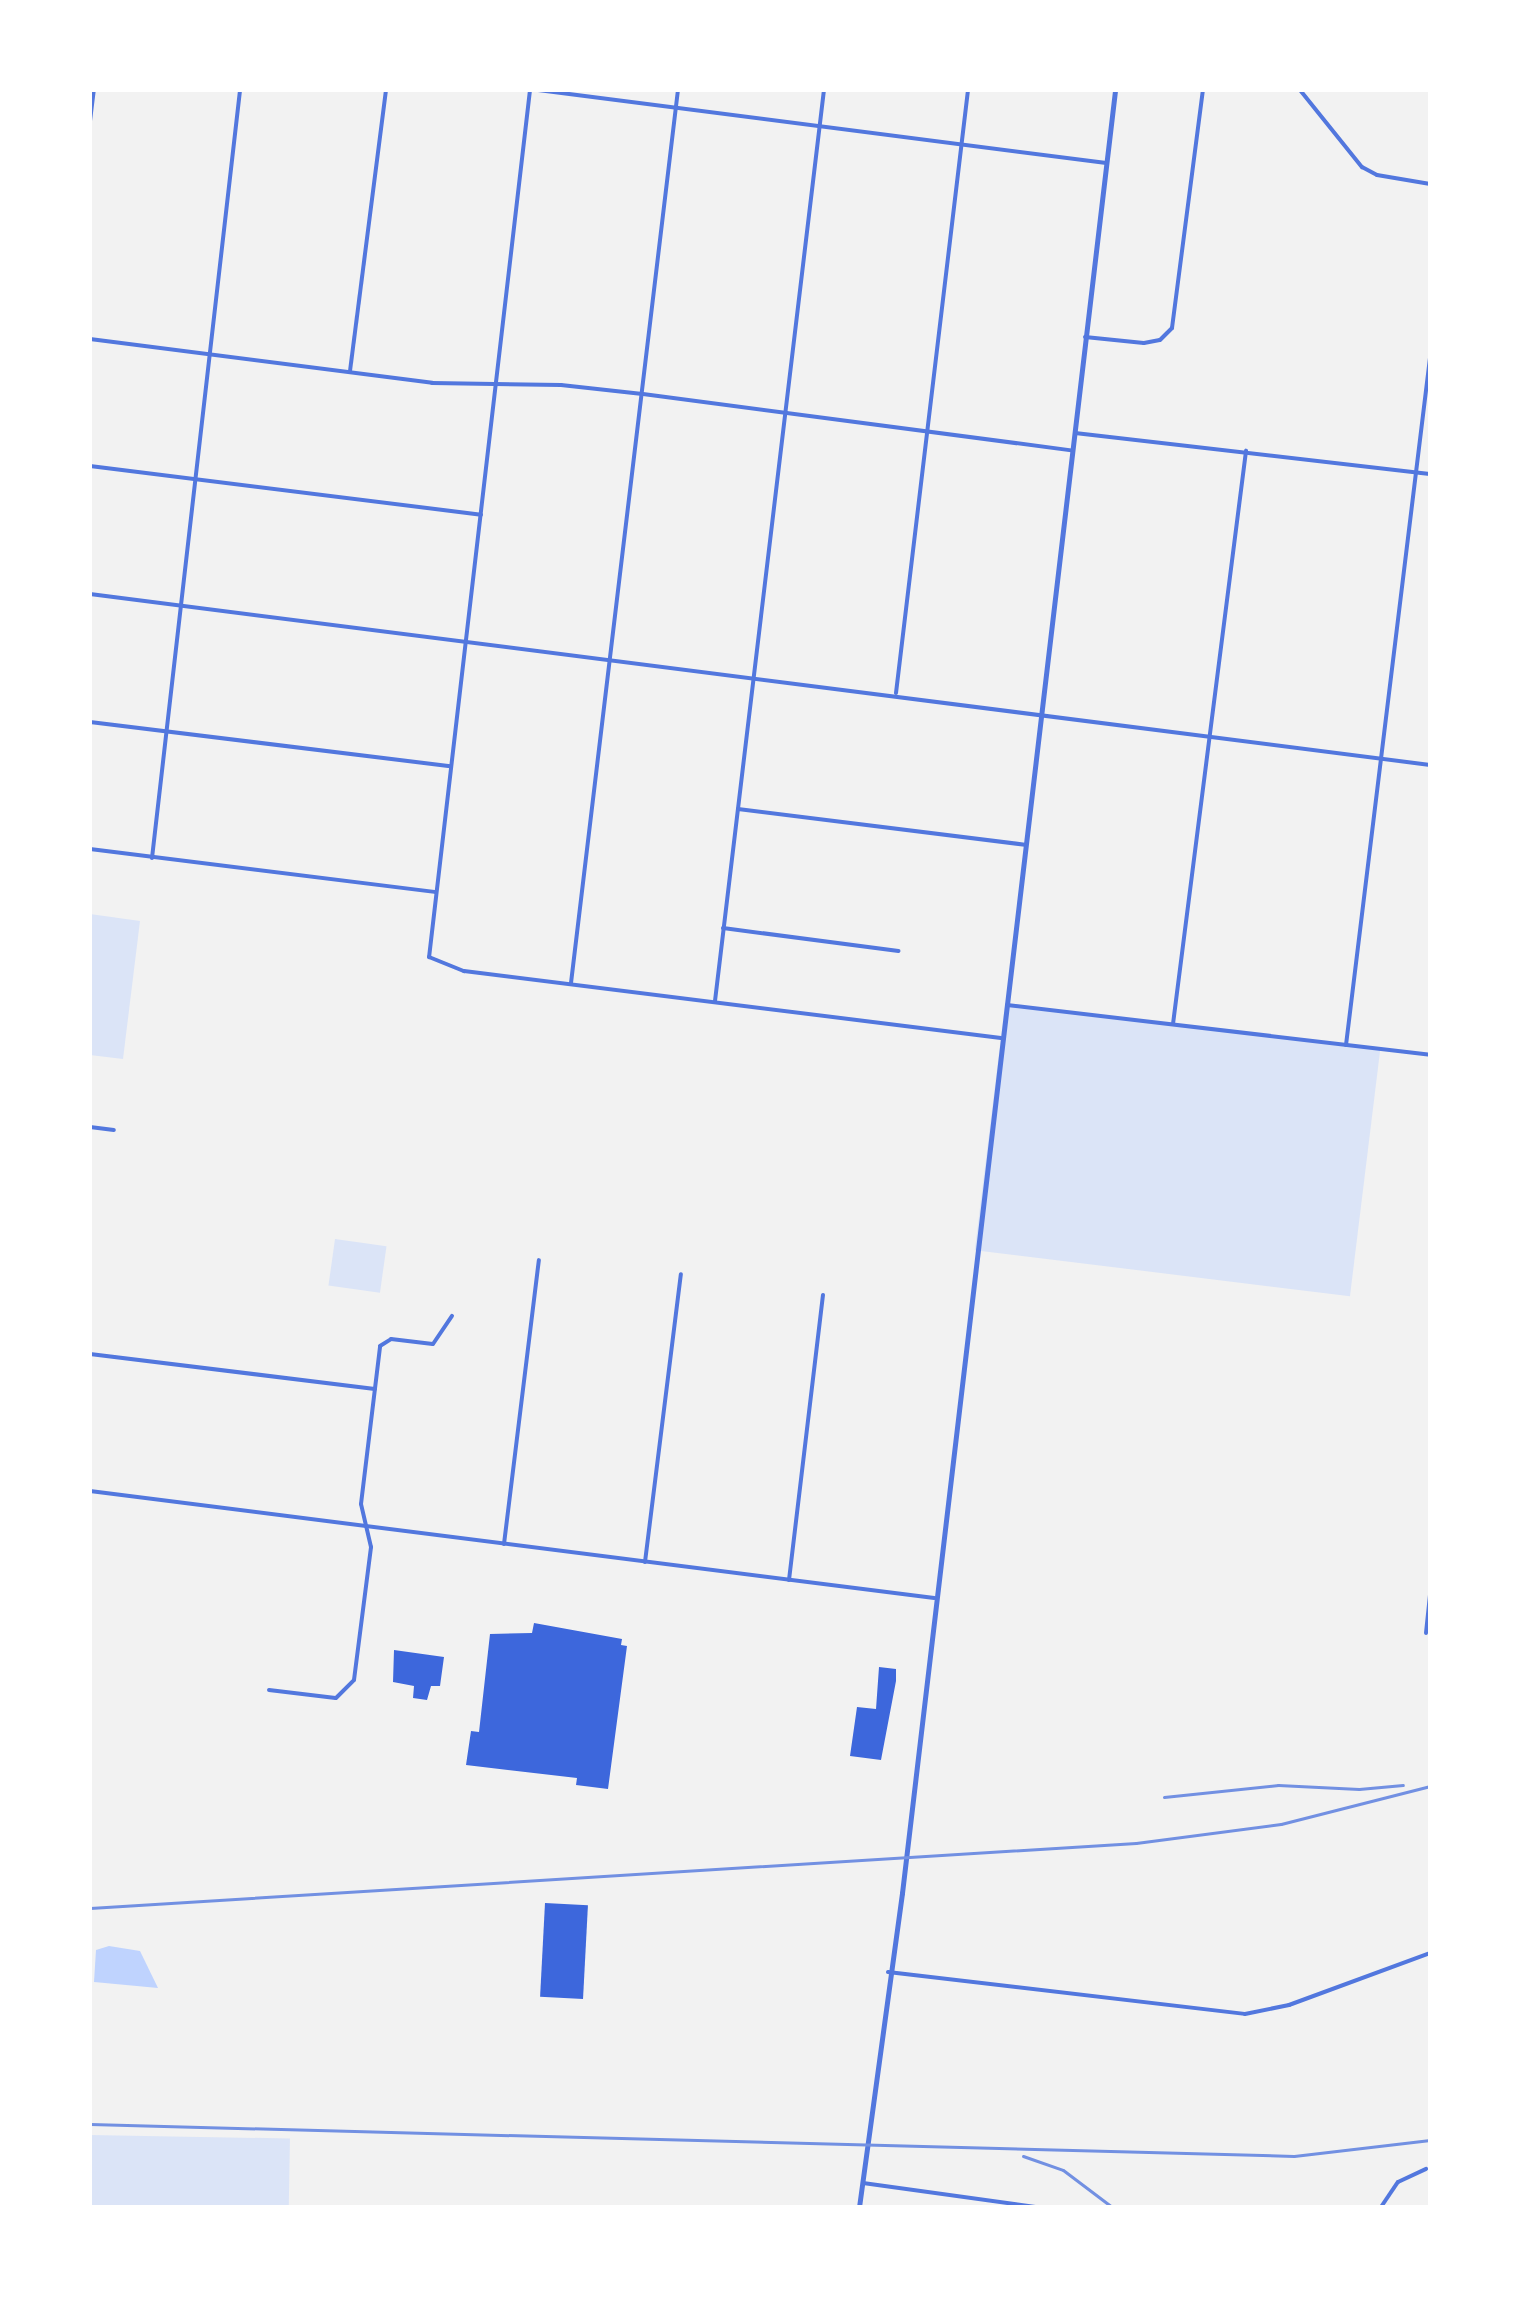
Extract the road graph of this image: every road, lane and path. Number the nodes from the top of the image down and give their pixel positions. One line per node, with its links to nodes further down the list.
1 (94, 90): 13 (street)
2 (240, 90): 20 (street)
3 (386, 90): 22 (street)
4 (530, 90): 23 (street)
5 (538, 90): 12 (street)
6 (678, 90): 12 (street)
7 (824, 90): 14 (street)
8 (968, 90): 15 (street)
9 (1115, 90): 16 (street)
10 (1203, 90): 18 (street)
11 (1300, 90): 17 (street)
12 (676, 108): 14 (street); 24 (street)
13 (90, 121)
14 (820, 126): 15 (street); 25 (street)
15 (961, 143): 16 (street); 26 (street)
16 (1106, 163): 18 (street)
17 (1430, 184)
18 (1085, 337): 27 (street)
19 (90, 339): 20 (street)
20 (208, 354): 22 (street); 33 (street)
21 (1430, 358): 31 (street)
22 (350, 371): 23 (street)
23 (496, 383): 24 (street); 34 (street)
24 (643, 394): 25 (street); 38 (street)
25 (785, 411): 26 (street); 39 (street)
26 (927, 430): 28 (street); 40 (street)
27 (1073, 432): 28 (street); 29 (street)
28 (1071, 450): 41 (street)
29 (1246, 451): 31 (street); 44 (street)
30 (90, 466): 33 (street)
31 (1416, 473): 32 (street); 45 (street)
32 (1430, 474)
33 (198, 480): 34 (street); 36 (street)
34 (481, 515): 37 (street)
35 (90, 594): 36 (street)
36 (183, 605): 37 (street); 43 (street)
37 (466, 641): 38 (street); 47 (street)
38 (612, 659): 39 (street); 55 (street)
39 (753, 676): 40 (street); 48 (street)
40 (896, 693): 41 (street)
41 (1041, 715): 44 (street); 49 (street)
42 (90, 722): 43 (street)
43 (167, 731): 47 (street); 51 (street)
44 (1210, 736): 45 (street); 58 (street)
45 (1381, 760): 46 (street); 60 (street)
46 (1430, 765)
47 (450, 766): 52 (street)
48 (738, 809): 49 (street); 53 (street)
49 (1025, 845): 57 (street)
50 (90, 849): 51 (street)
51 (152, 858): 52 (street)
52 (434, 892): 55 (street)
53 (723, 928): 54 (street); 56 (street)
54 (898, 951)
55 (571, 983): 56 (street)
56 (715, 1001): 59 (street)
57 (1005, 1004): 58 (street); 59 (street)
58 (1173, 1024): 60 (street)
59 (1001, 1038): 76 (street)
60 (1346, 1045): 61 (street)
61 (1430, 1055)
62 (90, 1127): 63 (street)
63 (114, 1130)
64 (539, 1260): 72 (street)
65 (681, 1274): 73 (street)
66 (823, 1295): 74 (street)
67 (452, 1316): 69 (street)
68 (90, 1354): 69 (street)
69 (375, 1389): 71 (street)
70 (90, 1491): 71 (street)
71 (366, 1526): 72 (street); 78 (street)
72 (504, 1544): 73 (street)
73 (645, 1562): 74 (street)
74 (789, 1580): 76 (street)
75 (1430, 1594): 77 (street)
76 (934, 1598): 80 (street)
77 (1426, 1633)
78 (269, 1690)
79 (1430, 1953): 80 (street)
80 (888, 1972): 82 (street)
81 (1426, 2169): 85 (street)
82 (862, 2183): 83 (street); 84 (street)
83 (859, 2207)
84 (1035, 2207)
85 (1381, 2207)

